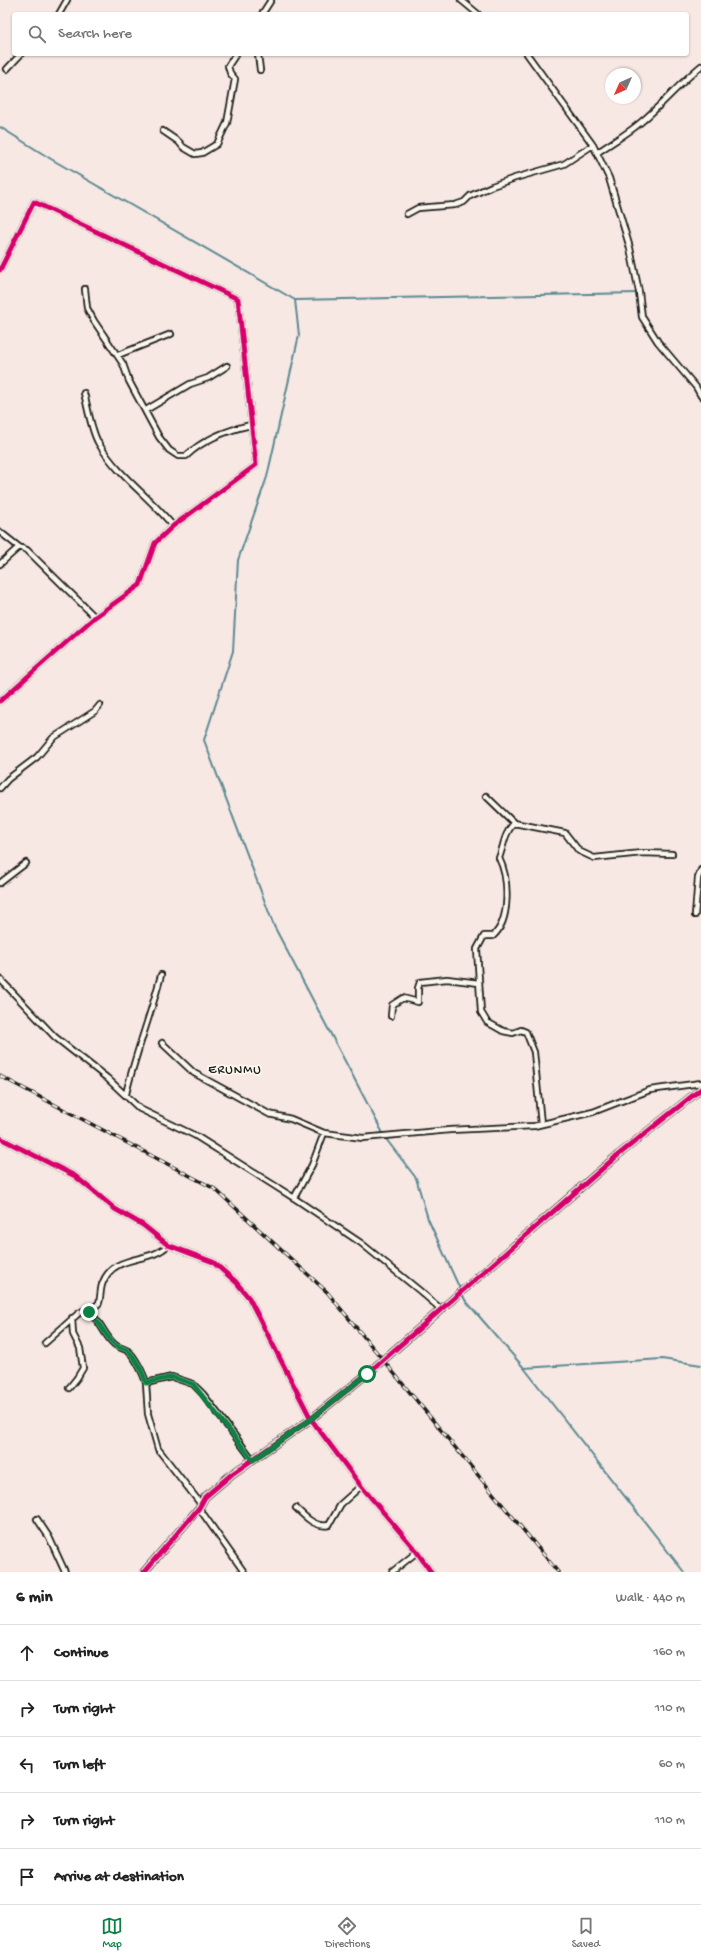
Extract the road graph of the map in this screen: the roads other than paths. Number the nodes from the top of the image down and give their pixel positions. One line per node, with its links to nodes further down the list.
1 (67, 0): 4 (street)
2 (271, 0): 5 (street)
3 (461, 0): 6 (street)
4 (61, 12)
5 (263, 12)
6 (476, 12)
7 (19, 56): 12 (street)
8 (235, 56): 14 (street)
9 (258, 56): 13 (street)
10 (528, 56): 15 (street)
11 (701, 66): 16 (street)
12 (7, 69)
13 (260, 70)
14 (163, 131)
15 (593, 145): 16 (street); 17 (street)
16 (597, 153): 24 (street)
17 (407, 214)
18 (0, 270): 26 (street)
19 (85, 289): 21 (street)
20 (171, 334): 21 (street)
21 (118, 355): 25 (street)
22 (227, 366): 25 (street)
23 (84, 393): 27 (street)
24 (701, 396)
25 (146, 410): 26 (street)
26 (251, 425): 27 (street)
27 (173, 526): 31 (street)
28 (0, 532): 29 (street)
29 (19, 548): 30 (street); 31 (street)
30 (0, 564)
31 (96, 617): 32 (street)
32 (0, 701)
33 (100, 705): 34 (street)
34 (0, 788)
35 (486, 796): 36 (street)
36 (514, 823): 37 (street); 44 (street)
37 (672, 854)
38 (26, 862): 40 (street)
39 (701, 870): 41 (street)
40 (0, 883)
41 (695, 915)
42 (161, 975): 49 (street)
43 (0, 979): 49 (street)
44 (479, 983): 45 (street); 50 (street)
45 (391, 1016)
46 (162, 1043): 51 (street)
47 (701, 1083): 50 (street)
48 (701, 1089): 55 (street)
49 (126, 1094): 53 (street)
50 (542, 1124): 51 (street)
51 (324, 1133): 53 (street)
52 (0, 1138): 54 (street)
53 (294, 1198): 55 (street)
54 (168, 1244): 56 (street); 61 (street)
55 (442, 1310): 61 (street)
56 (89, 1312): 57 (street); 59 (street)
57 (72, 1318): 58 (street); 60 (street)
58 (45, 1342)
59 (146, 1383): 62 (street); 64 (street)
60 (68, 1388)
61 (311, 1419): 62 (street); 63 (street)
62 (253, 1460): 64 (street)
63 (361, 1486): 65 (street); 67 (street)
64 (200, 1505): 69 (street); 70 (street)
65 (296, 1508)
66 (38, 1519): 68 (street)
67 (416, 1552): 71 (street); 72 (street)
68 (65, 1572)
69 (144, 1572)
70 (244, 1572)
71 (392, 1572)
72 (431, 1572)

